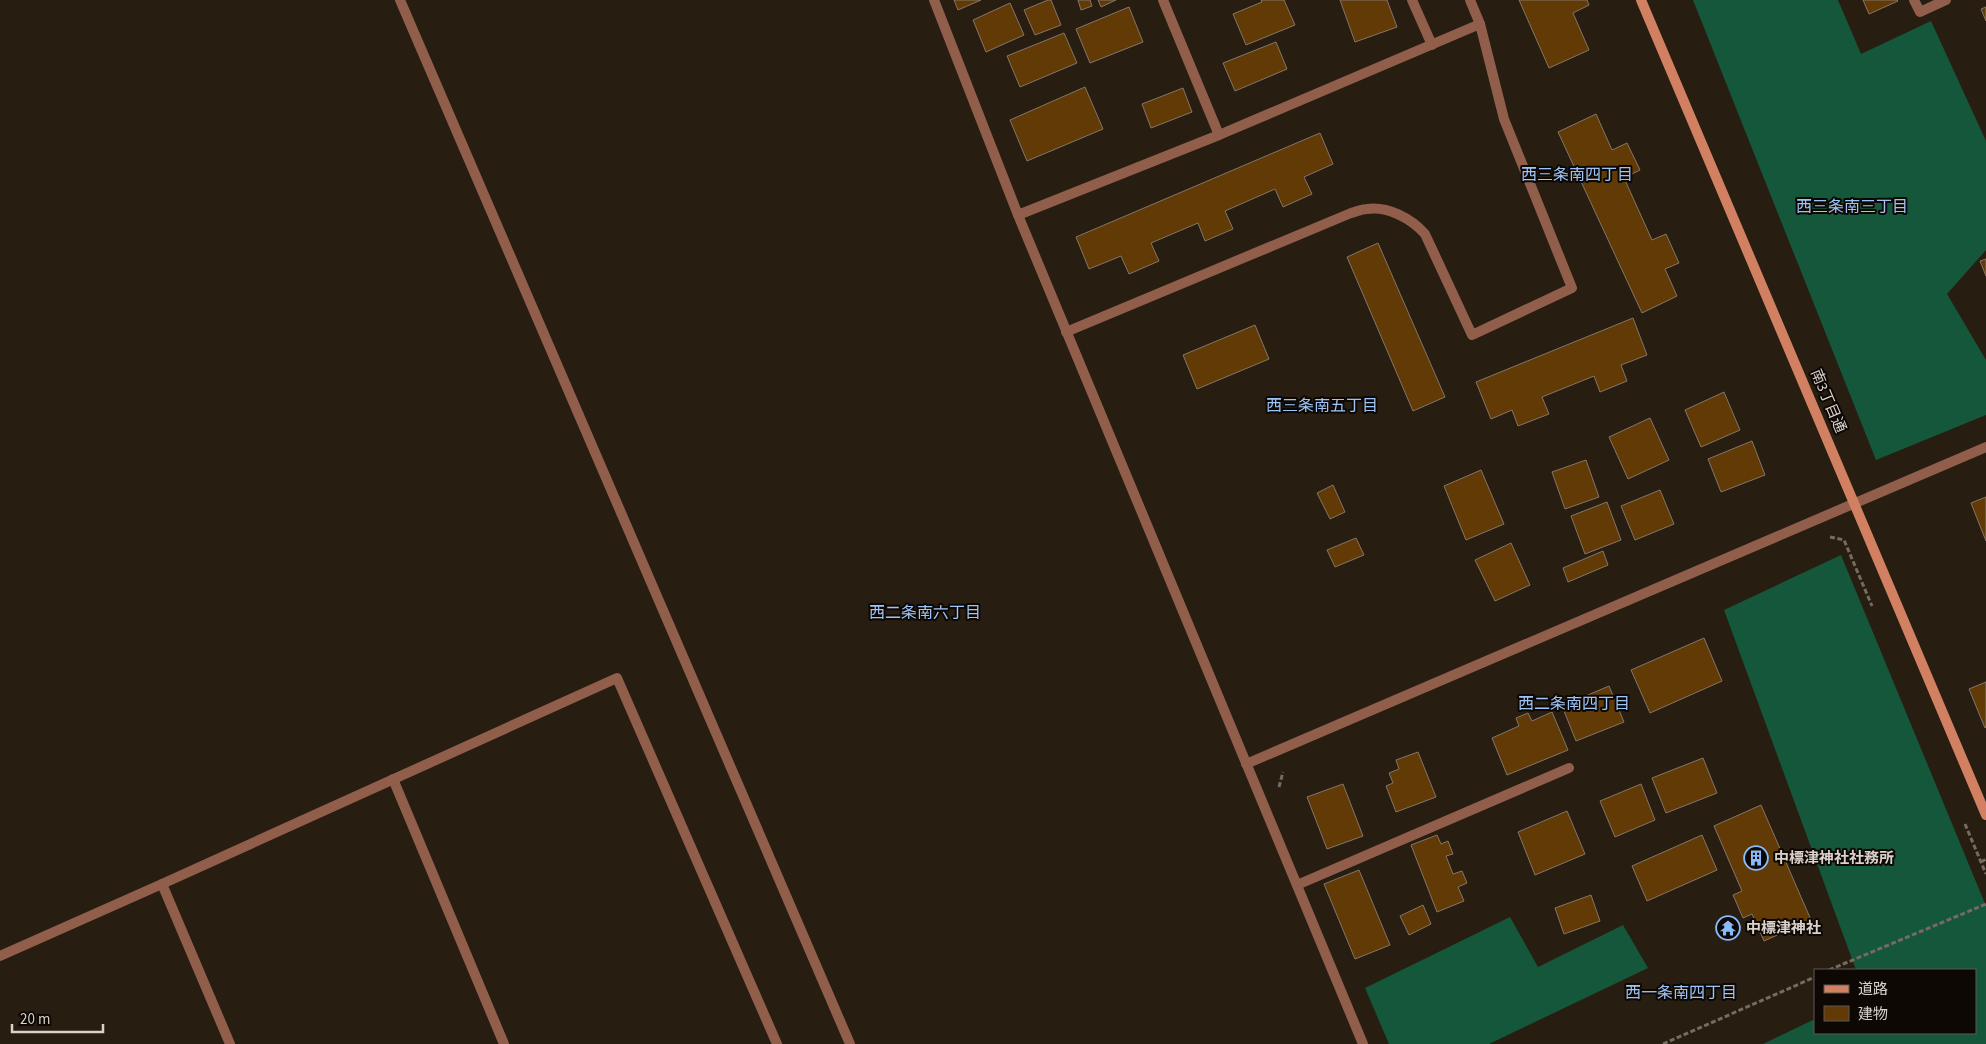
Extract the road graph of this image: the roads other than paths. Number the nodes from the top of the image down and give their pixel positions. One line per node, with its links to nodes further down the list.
1 (400, 0): 26 (street)
2 (934, 0): 12 (street)
3 (1163, 0): 11 (street)
4 (1412, 0): 10 (street)
5 (1470, 0): 9 (street)
6 (1641, 0): 15 (street, 南3丁目通)
7 (1914, 0): 8 (street)
8 (1946, 0)
9 (1480, 24): 10 (street); 13 (street)
10 (1432, 45): 11 (street)
11 (1219, 135): 12 (street)
12 (1018, 215): 13 (street)
13 (1066, 332): 16 (street)
14 (1986, 446): 15 (street)
15 (1854, 502): 16 (street); 19 (street, 南3丁目通)
16 (1246, 764): 21 (street)
17 (1569, 768): 21 (street)
18 (393, 779): 20 (street); 24 (street); 25 (street)
19 (1986, 815)
20 (162, 884): 22 (street); 23 (street)
21 (1297, 885): 27 (street)
22 (0, 956)
23 (230, 1044)
24 (504, 1044)
25 (777, 1044)
26 (850, 1044)
27 (1363, 1044)

